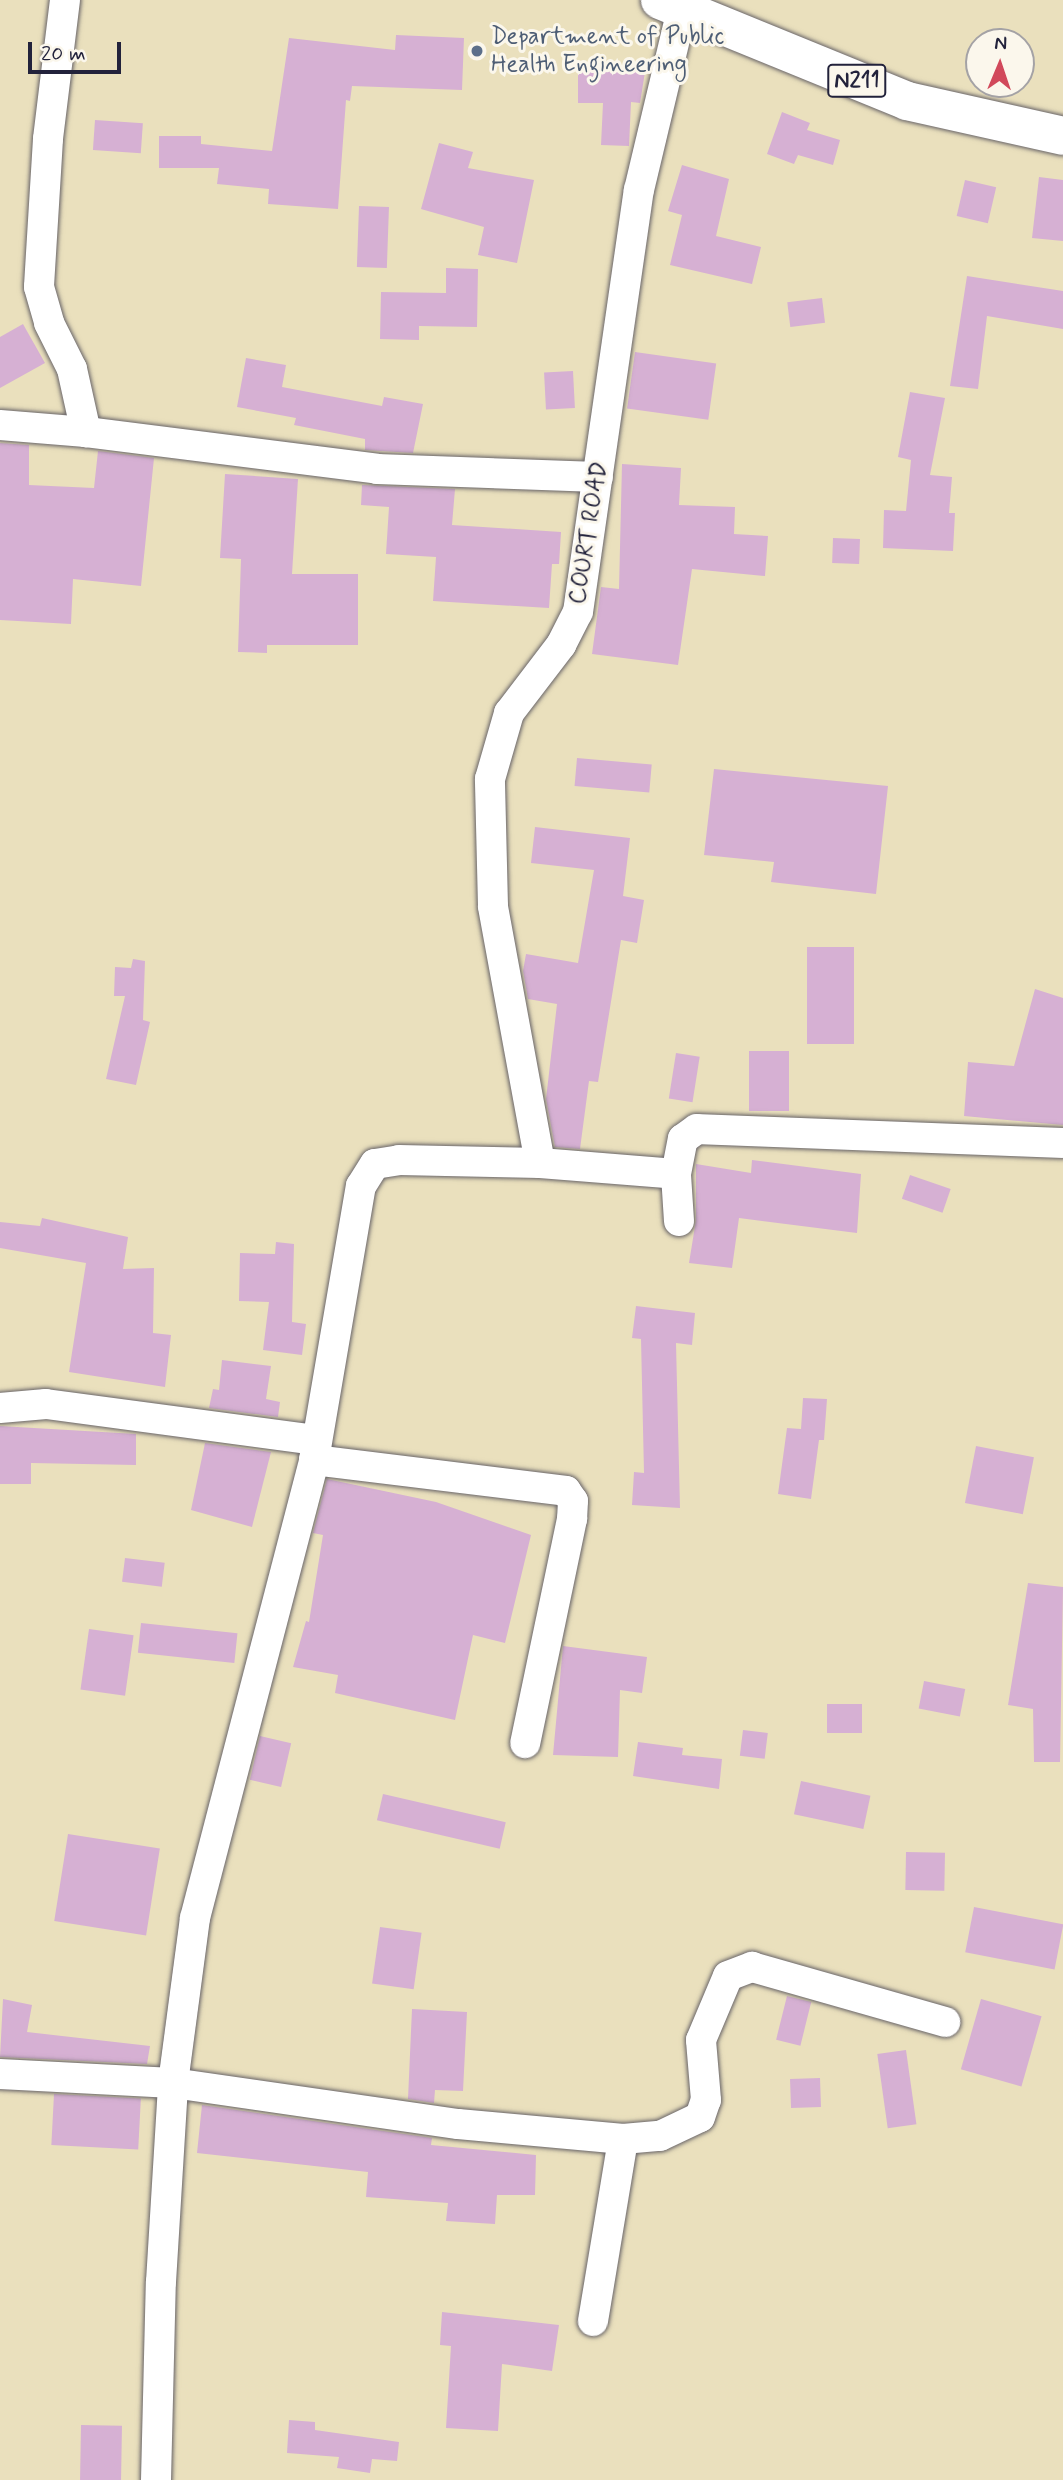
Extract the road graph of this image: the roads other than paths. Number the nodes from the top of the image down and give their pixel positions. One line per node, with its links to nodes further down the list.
1 (65, 0): 5 (street)
2 (671, 4): 3 (highway, N211); 6 (street, COURT ROAD)
3 (1063, 136)
4 (0, 425): 5 (street)
5 (86, 432): 6 (street)
6 (598, 477): 8 (street, COURT ROAD)
7 (1063, 1143): 9 (street)
8 (540, 1163): 9 (street); 12 (street)
9 (676, 1174): 10 (street)
10 (679, 1221)
11 (0, 1408): 12 (street)
12 (316, 1450): 13 (street); 16 (street)
13 (525, 1743)
14 (944, 2022): 17 (street)
15 (0, 2074): 16 (street)
16 (173, 2083): 17 (street); 19 (street)
17 (623, 2138): 18 (street)
18 (593, 2321)
19 (156, 2480)

